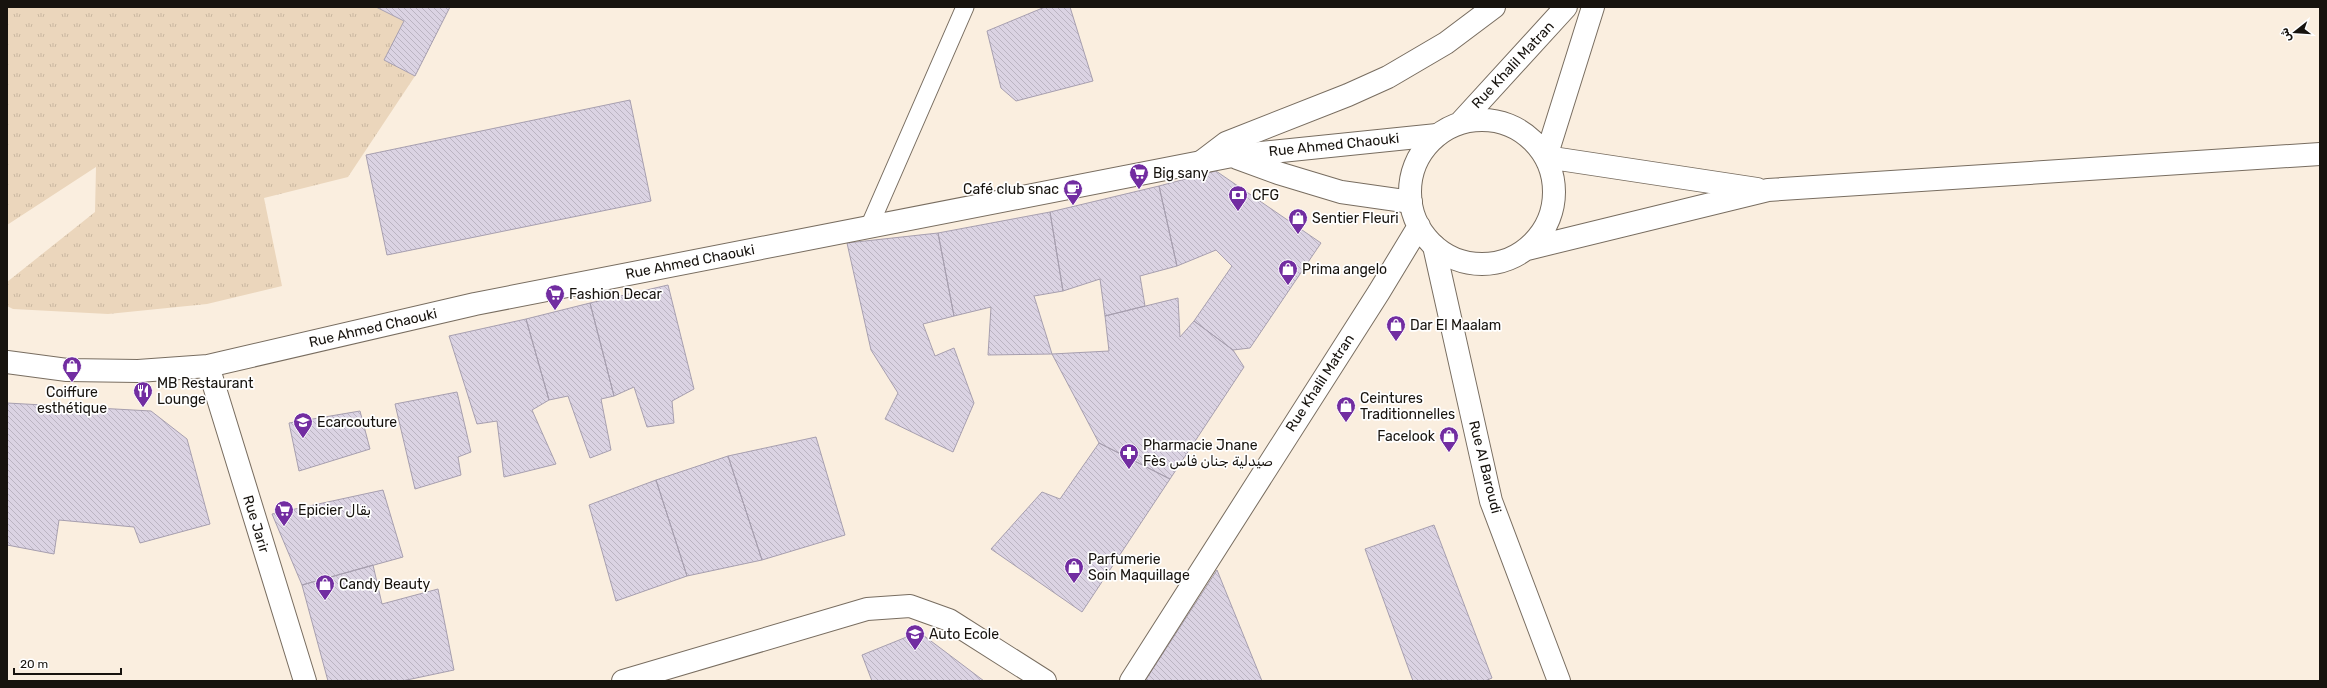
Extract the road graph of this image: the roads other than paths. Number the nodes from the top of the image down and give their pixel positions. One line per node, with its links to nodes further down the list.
1 (964, 7): 14 (lane)
2 (1494, 7): 10 (street)
3 (1566, 7): 5 (street, Rue Khalil Matran)
4 (1593, 7): 9 (street)
5 (1460, 123): 6 (street); 9 (street)
6 (1437, 135): 8 (street, Rue Ahmed Chaouki); 12 (street)
7 (2320, 154): 11 (street)
8 (1232, 156): 10 (street, Rue Ahmed Chaouki); 12 (street, Rue Ahmed Chaouki)
9 (1546, 157): 11 (street); 16 (street)
10 (1201, 162): 14 (street, Rue Ahmed Chaouki)
11 (1768, 190): 16 (street)
12 (1411, 202): 13 (street)
13 (1419, 226): 15 (street); 22 (street, Rue Khalil Matran)
14 (869, 227): 18 (street, Rue Ahmed Chaouki)
15 (1434, 246): 16 (street); 23 (street, Rue Al Baroudi)
16 (1527, 249)
17 (7, 362): 18 (street, Rue Ahmed Chaouki)
18 (208, 366): 19 (street, Rue Jarir)
19 (305, 681)
20 (623, 681): 21 (street)
21 (1045, 681)
22 (1131, 681)
23 (1559, 681)

